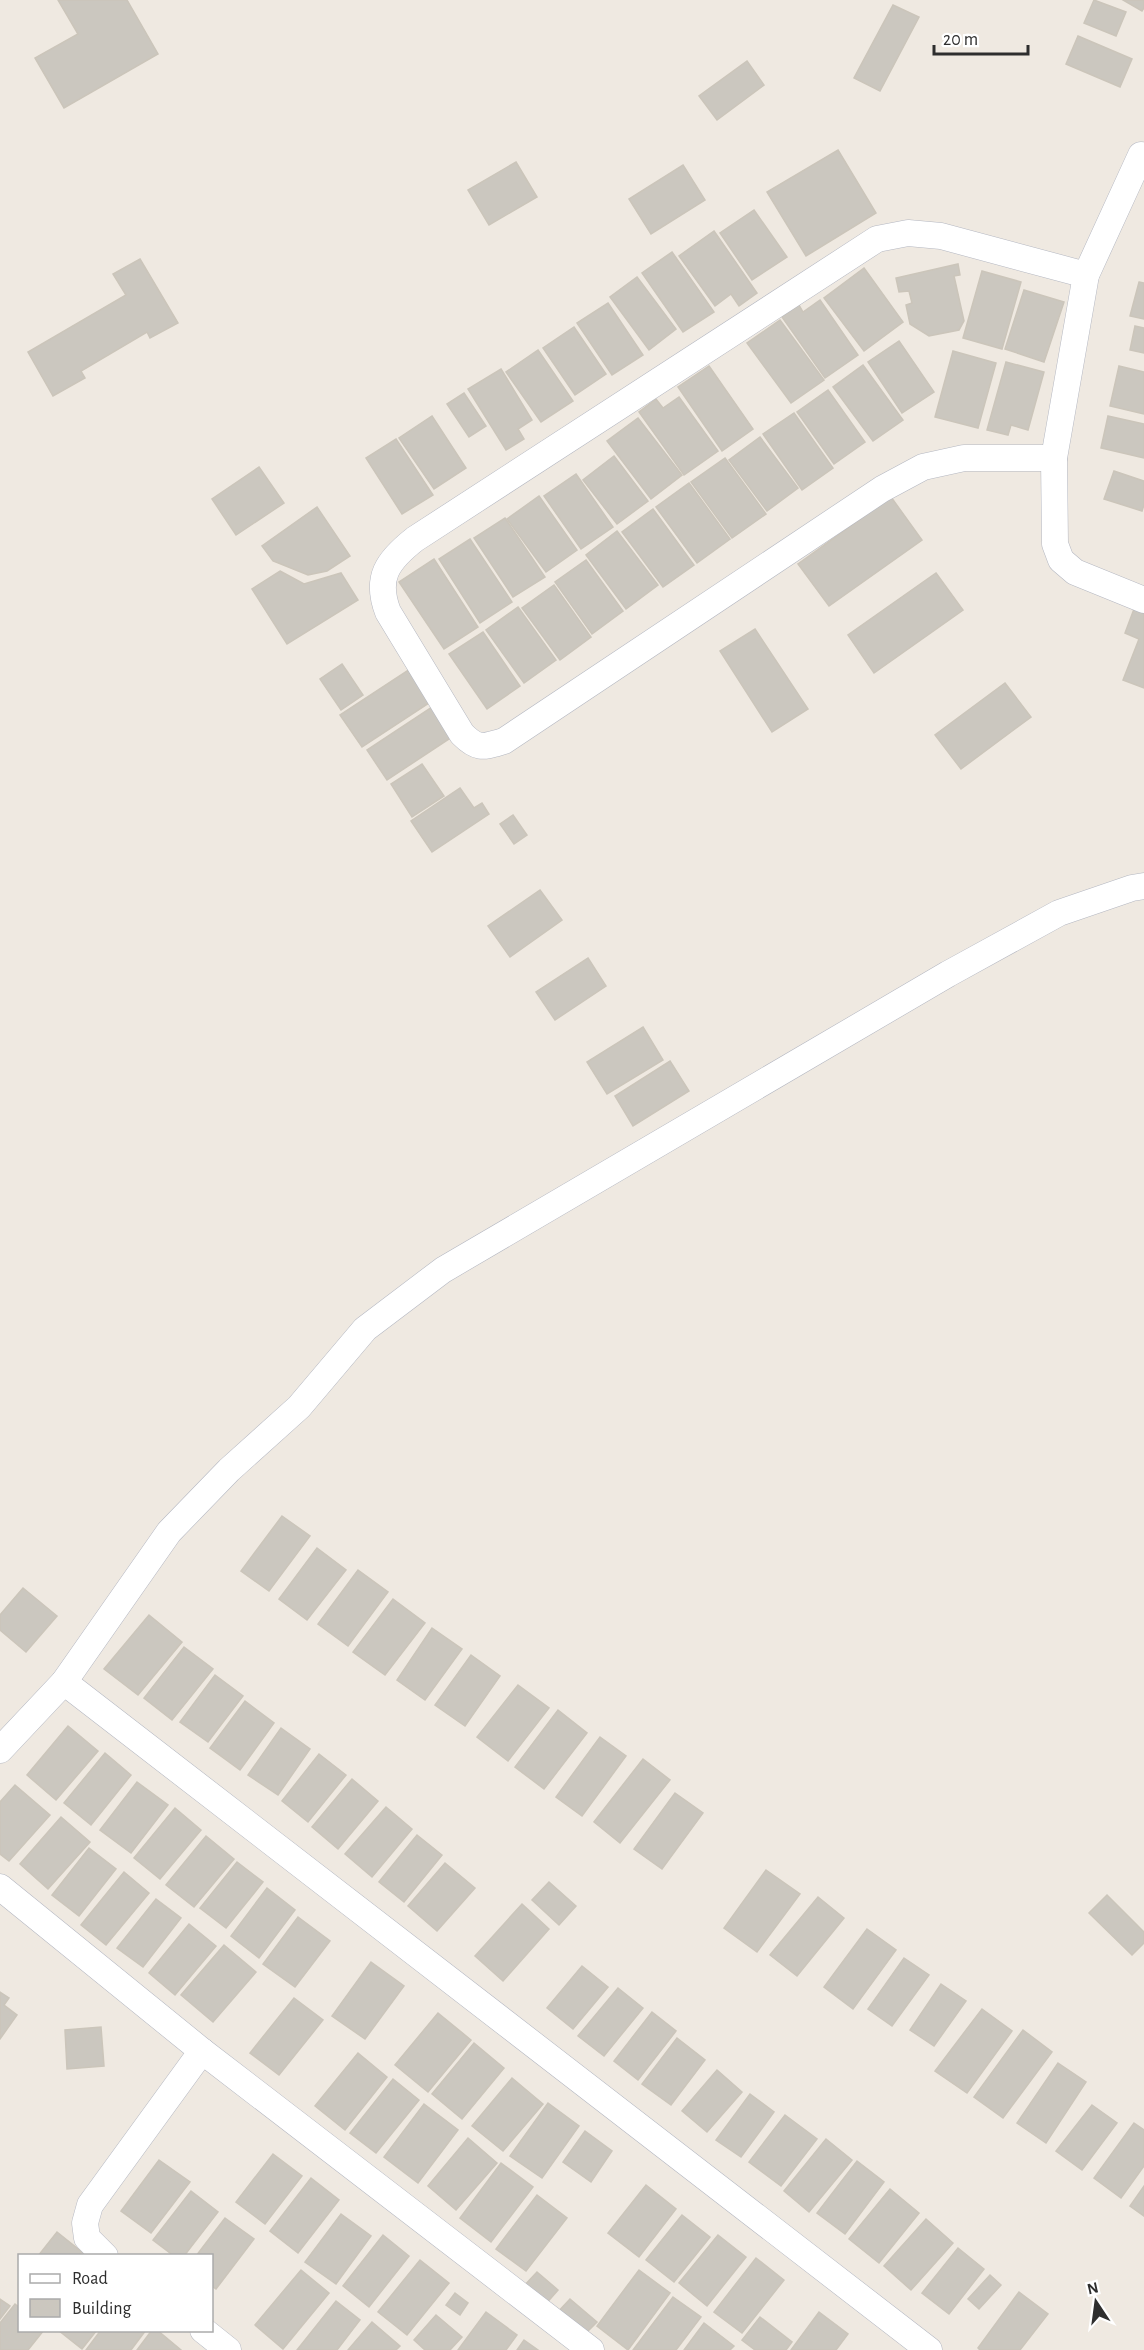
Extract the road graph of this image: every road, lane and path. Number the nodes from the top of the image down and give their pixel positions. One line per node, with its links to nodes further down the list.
1 (1143, 153): 2 (street)
2 (1086, 275): 3 (street); 3 (street)
3 (1054, 458): 4 (street)
4 (1144, 600)
5 (1144, 886): 6 (street)
6 (64, 1682): 7 (street); 14 (street)
7 (0, 1750)
8 (0, 1887): 9 (street)
9 (202, 2051): 10 (street); 13 (street)
10 (103, 2254)
11 (204, 2332): 12 (street)
12 (228, 2350)
13 (591, 2350)
14 (929, 2350)

